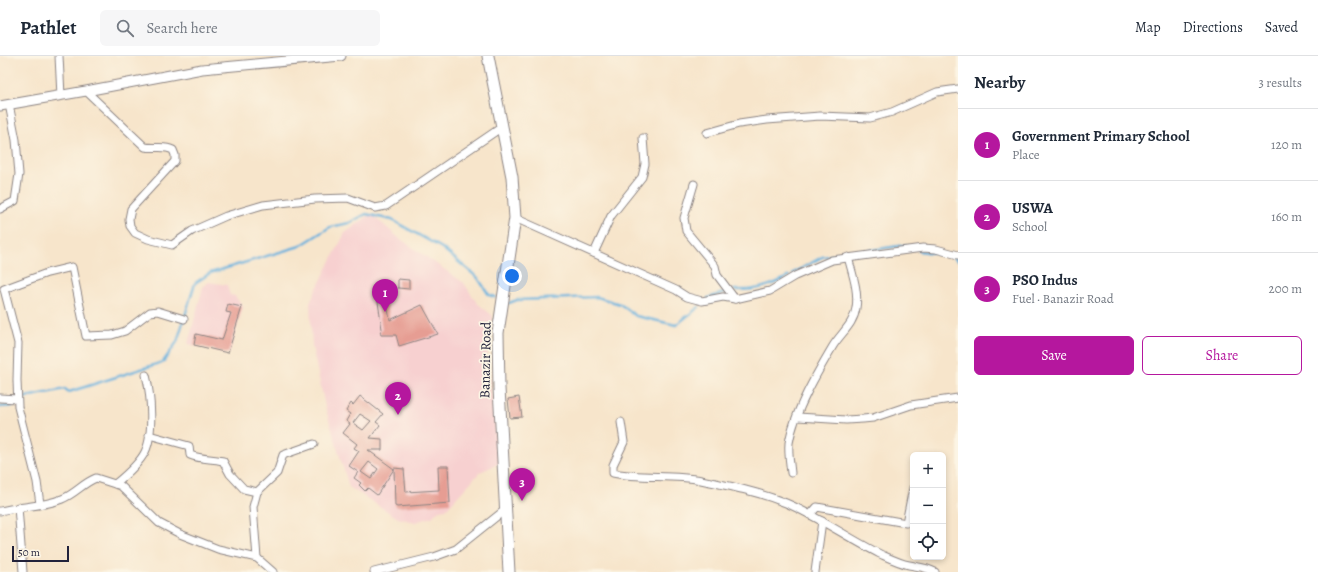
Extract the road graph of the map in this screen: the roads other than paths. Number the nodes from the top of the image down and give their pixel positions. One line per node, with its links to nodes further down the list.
1 (58, 56): 6 (street)
2 (341, 56): 5 (main road)
3 (488, 56): 8 (highway, Banazir Road)
4 (958, 89): 9 (street)
5 (86, 92): 6 (main road); 8 (street)
6 (61, 96): 7 (main road)
7 (4, 105): 12 (street)
8 (502, 127): 13 (highway, Banazir Road)
9 (707, 133)
10 (643, 138): 14 (street)
11 (694, 184): 18 (street)
12 (0, 210)
13 (515, 218): 14 (street); 34 (highway, Banazir Road)
14 (594, 253): 18 (street)
15 (958, 255): 16 (street)
16 (848, 257): 18 (street); 24 (street)
17 (2, 286): 19 (street); 23 (street)
18 (735, 298)
19 (184, 319)
20 (146, 375): 26 (street)
21 (0, 398): 23 (street)
22 (958, 398): 24 (street)
23 (17, 399): 32 (street)
24 (798, 417): 28 (street)
25 (621, 422): 36 (street)
26 (149, 435): 29 (street); 30 (street)
27 (314, 444): 30 (street)
28 (791, 473)
29 (115, 484): 32 (street); 38 (street)
30 (257, 492): 38 (street)
31 (910, 503): 36 (street)
32 (40, 504): 33 (street)
33 (18, 507): 35 (street); 39 (street)
34 (506, 509): 41 (street); 42 (highway, Banazir Road)
35 (0, 511)
36 (810, 515): 37 (street)
37 (822, 521): 43 (street); 44 (street)
38 (257, 558): 40 (street)
39 (23, 572)
40 (273, 572)
41 (374, 572)
42 (509, 572)
43 (815, 572)
44 (934, 572)

